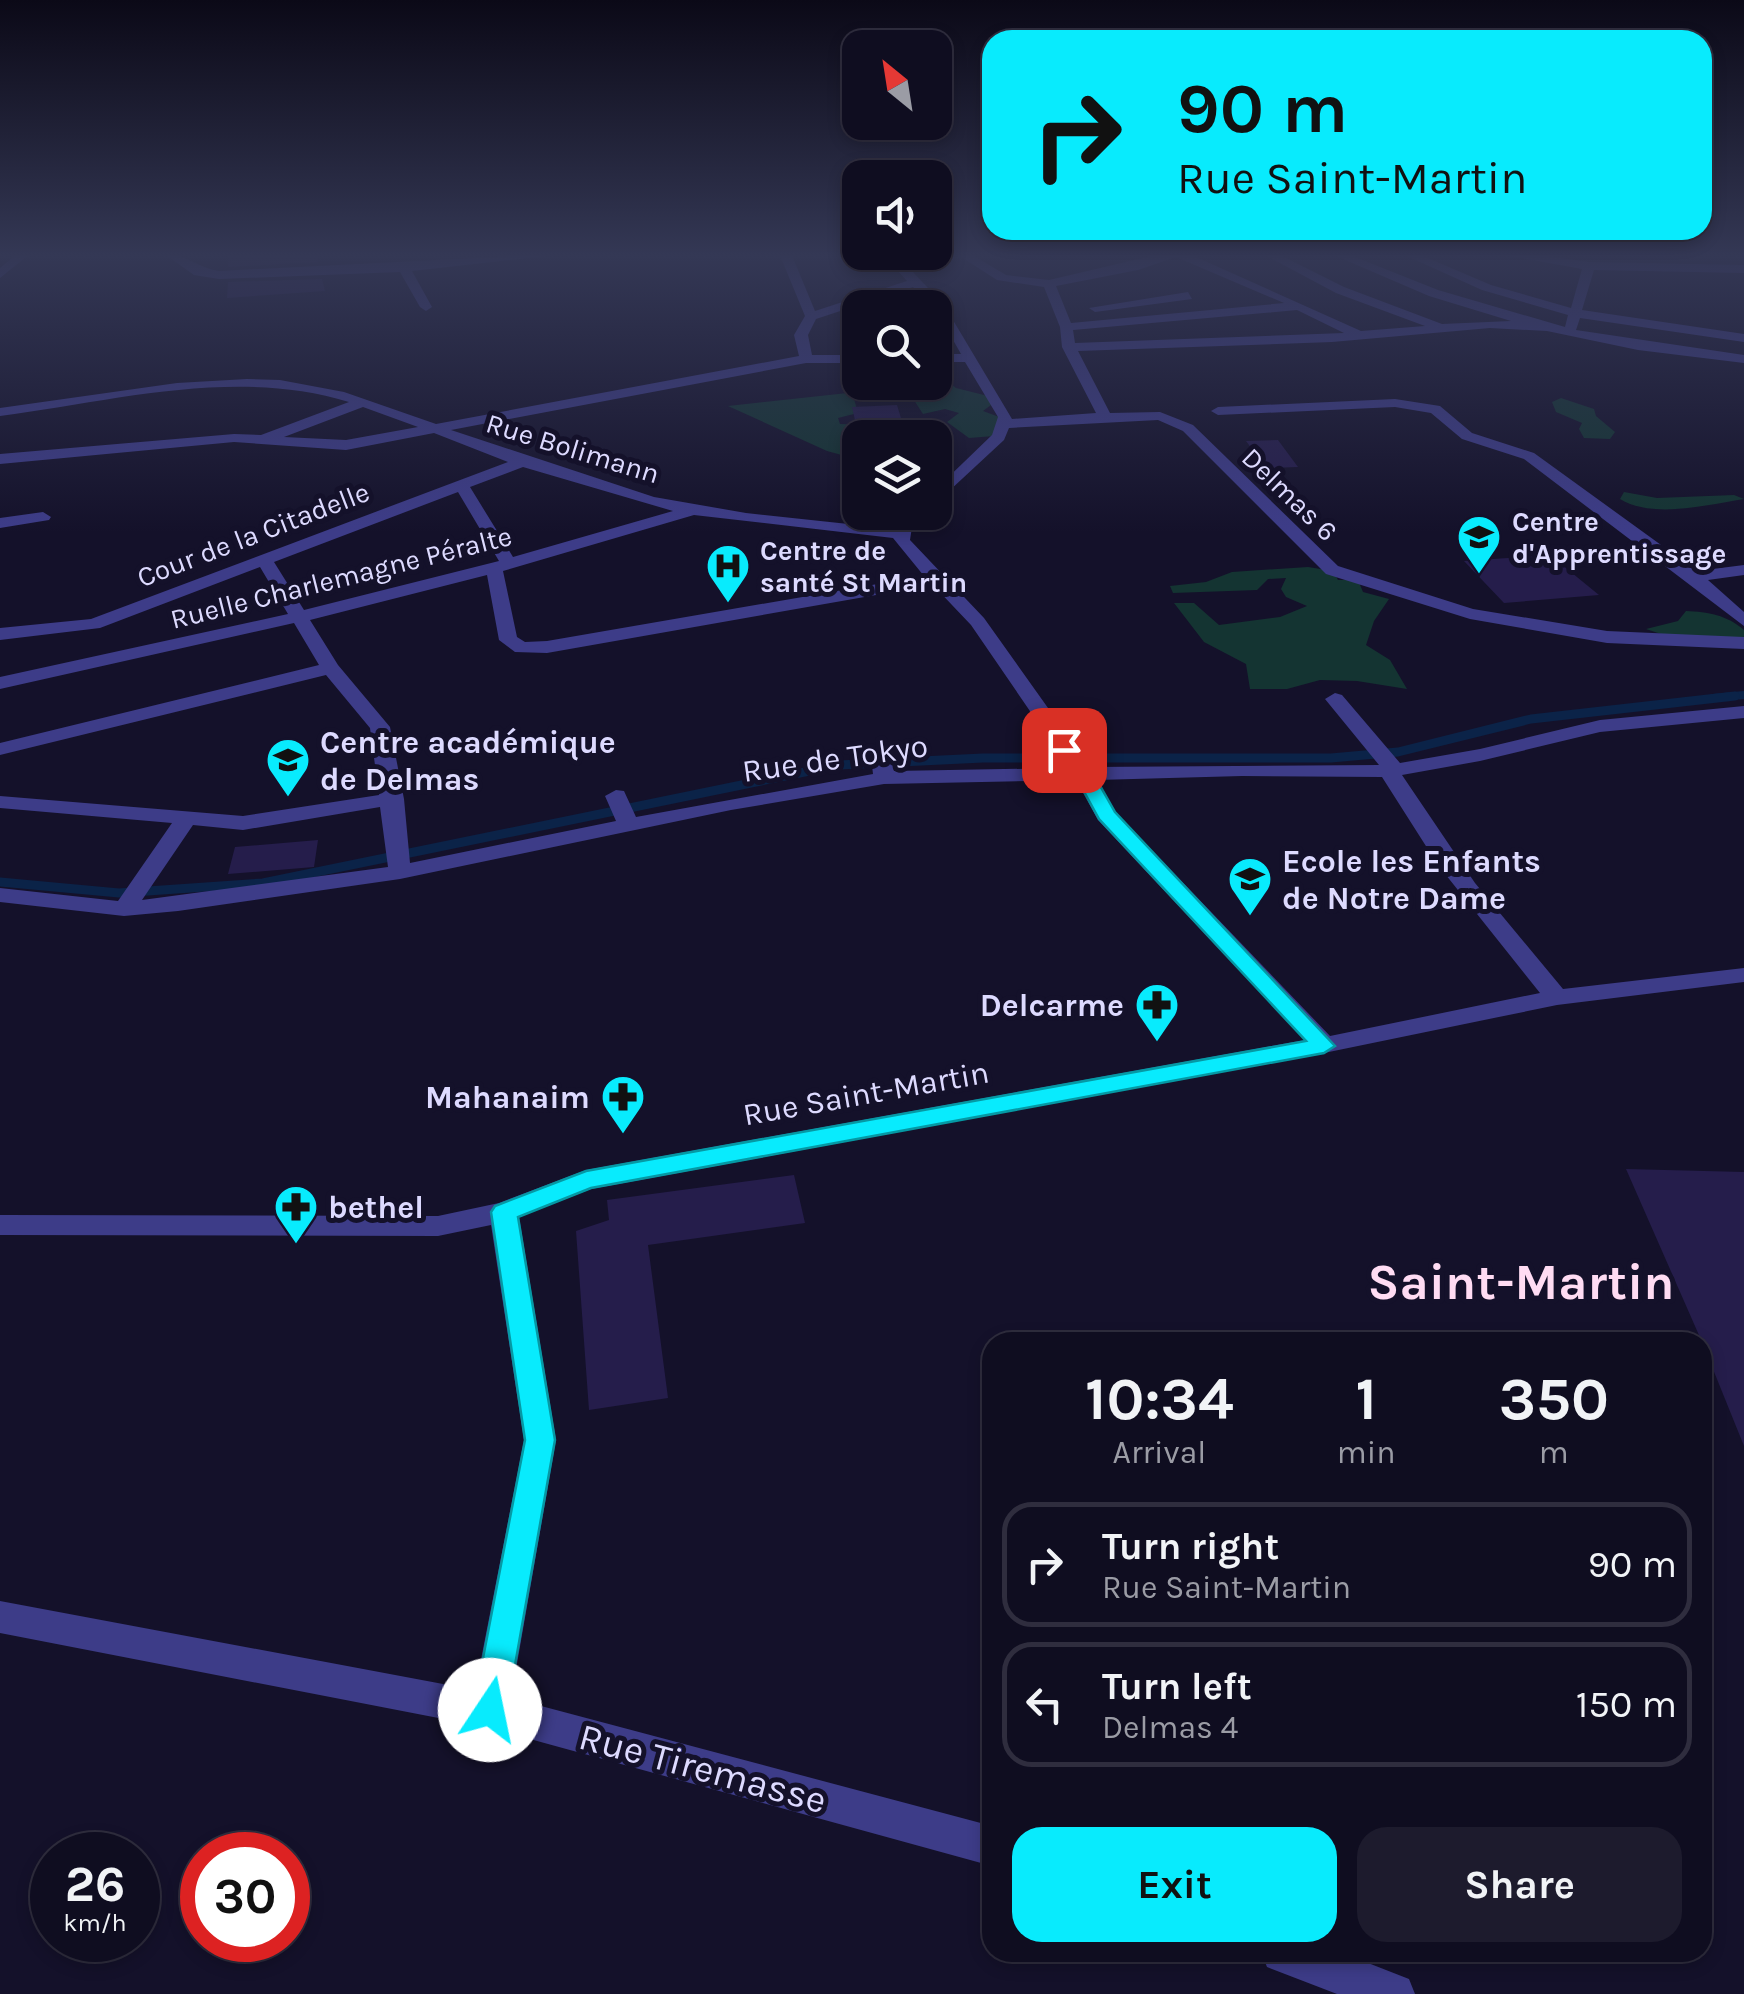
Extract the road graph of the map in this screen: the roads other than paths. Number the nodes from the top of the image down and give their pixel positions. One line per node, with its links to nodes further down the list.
1 (803, 346): 10 (street)
2 (961, 346): 9 (street)
3 (1095, 346): 6 (street)
4 (1577, 346): 7 (street)
5 (1628, 346): 12 (street)
6 (1070, 347): 16 (street)
7 (1578, 349)
8 (952, 358): 9 (street)
9 (967, 358): 17 (street)
10 (806, 359): 11 (street); 18 (street)
11 (842, 359)
12 (1744, 359)
13 (364, 402): 15 (street, Rue Bolimann); 18 (street, Rue Bolimann); 19 (street)
14 (1218, 411): 32 (street)
15 (0, 412)
16 (1105, 417): 17 (street, Delmas 6); 37 (street, Delmas 6)
17 (1006, 424): 23 (street)
18 (434, 429): 19 (street); 21 (street, Rue Bolimann)
19 (262, 440): 20 (street)
20 (0, 459)
21 (521, 462): 22 (street, Cour de la Citadelle); 24 (street, Rue Bolimann)
22 (461, 484): 29 (street, Cour de la Citadelle); 30 (street)
23 (952, 486)
24 (692, 510): 28 (street, Rue Bolimann); 30 (street, Ruelle Charlemagne Péralte)
25 (43, 517): 26 (street)
26 (0, 523)
27 (903, 530): 28 (street)
28 (900, 534): 33 (street)
29 (264, 559): 34 (street); 36 (street, Cour de la Citadelle)
30 (502, 566): 33 (street); 34 (street, Ruelle Charlemagne Péralte)
31 (1744, 570): 32 (street)
32 (1694, 577): 35 (street)
33 (940, 578): 43 (street)
34 (300, 618): 38 (street); 39 (street, Ruelle Charlemagne Péralte)
35 (1744, 620)
36 (0, 634)
37 (1744, 643)
38 (330, 668): 42 (street); 46 (street)
39 (0, 684)
40 (1335, 700): 44 (street)
41 (1744, 712): 44 (street, Rue de Tokyo)
42 (0, 749)
43 (1075, 763): 44 (street, Rue de Tokyo); 49 (street, Rue de Tokyo); 55 (street)
44 (1389, 768): 54 (street)
45 (616, 796): 49 (street)
46 (393, 799): 48 (street); 50 (street)
47 (0, 802): 48 (street)
48 (187, 818): 52 (street)
49 (628, 822): 50 (street, Rue de Tokyo)
50 (400, 872): 52 (street, Rue de Tokyo)
51 (0, 895): 52 (street, Rue de Tokyo)
52 (124, 908)
53 (1744, 975): 54 (street, Rue Saint-Martin)
54 (1557, 998): 55 (street, Rue Saint-Martin)
55 (1324, 1046): 56 (street, Rue Saint-Martin)
56 (504, 1212): 57 (street, Rue Saint-Martin); 59 (street)
57 (0, 1225)
58 (0, 1617): 59 (street, Rue Tiremasse)
59 (490, 1710): 60 (street, Rue Tiremasse)
60 (982, 1843)
61 (1309, 1962): 62 (street)
62 (1394, 1994)

